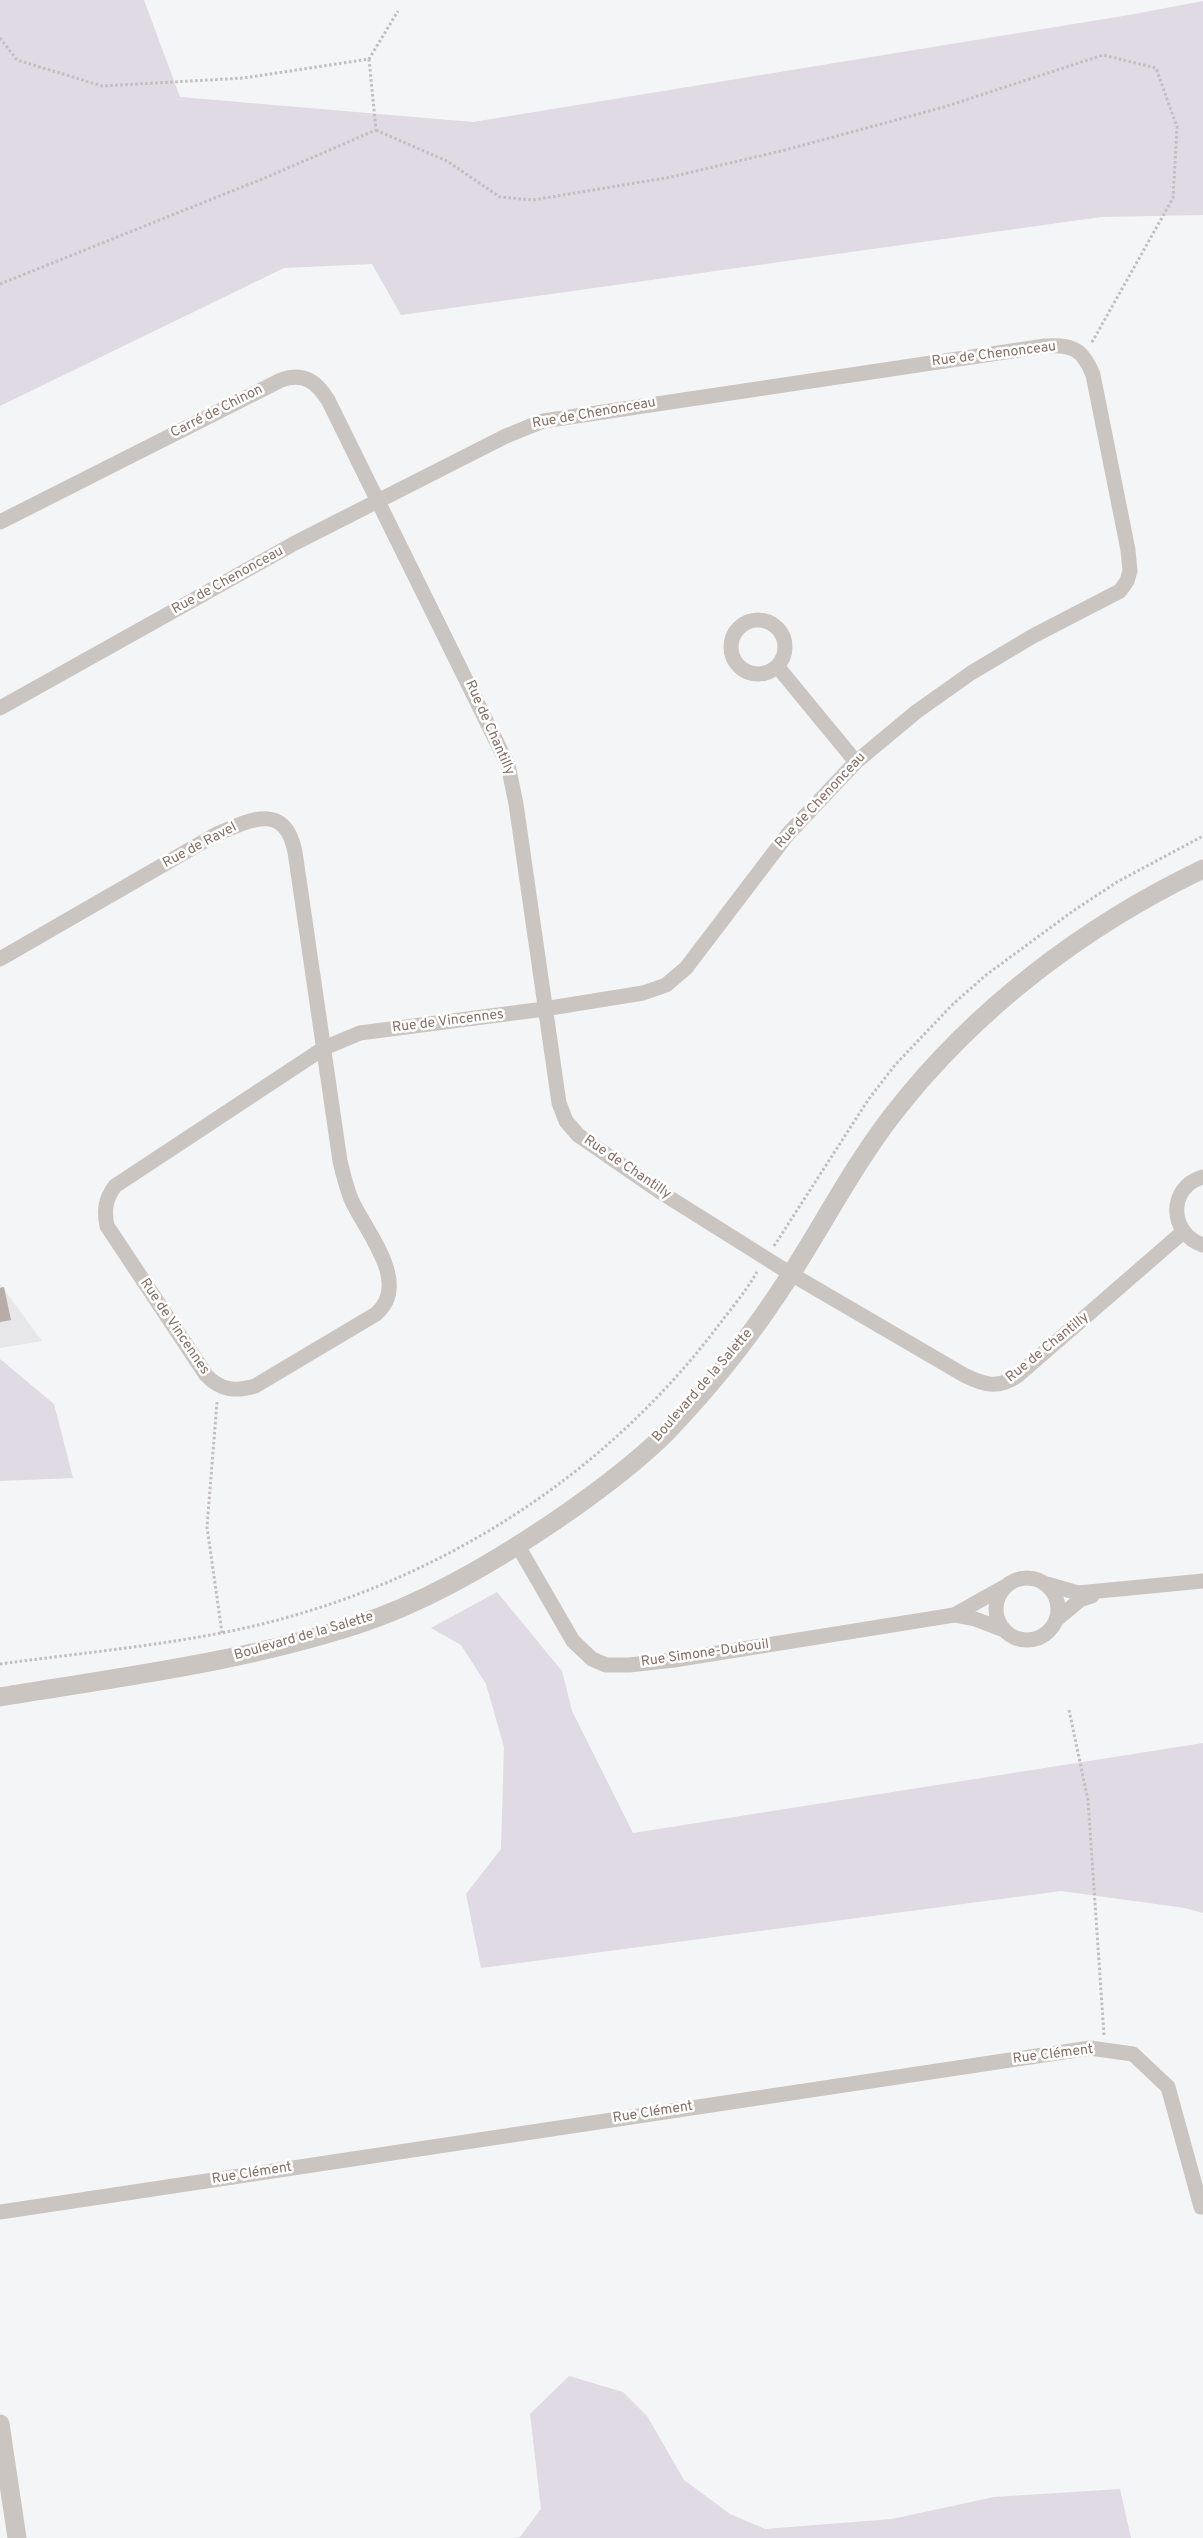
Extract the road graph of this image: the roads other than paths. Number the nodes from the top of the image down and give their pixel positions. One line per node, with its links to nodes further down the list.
1 (380, 500): 2 (street, Carré de Chinon); 4 (street, Rue de Chenonceau); 5 (street, Rue de Chenonceau); 8 (street, Rue de Chantilly)
2 (0, 522)
3 (777, 666): 5 (street)
4 (0, 708)
5 (856, 762): 8 (street, Rue de Chenonceau)
6 (1203, 869): 13 (street, Boulevard de la Salette)
7 (0, 959): 9 (street, Rue de Ravel)
8 (544, 1009): 9 (street, Rue de Vincennes); 13 (street, Rue de Chantilly)
9 (324, 1048): 9 (street, Rue de Vincennes)
10 (1203, 1177): 11 (street)
11 (1183, 1232): 12 (street); 13 (street, Rue de Chantilly)
12 (1203, 1245)
13 (791, 1274): 14 (street, Boulevard de la Salette)
14 (518, 1546): 19 (street, Rue Simone-Dubouil); 22 (street, Boulevard de la Salette)
15 (1203, 1581): 18 (street, Rue Simone-Dubouil)
16 (1045, 1583): 17 (street, Rue Simone-Dubouil); 18 (street, Rue Simone-Dubouil); 20 (street)
17 (1004, 1587): 19 (street, Rue Simone-Dubouil); 21 (street)
18 (1103, 1593): 20 (street, Rue Simone-Dubouil)
19 (954, 1615): 21 (street, Rue Simone-Dubouil)
20 (1056, 1620): 21 (street, Rue Simone-Dubouil)
21 (1004, 1630)
22 (0, 1697)
23 (1202, 2211): 24 (street, Rue Clément)
24 (0, 2212)
25 (0, 2424): 26 (street)
26 (17, 2538)

